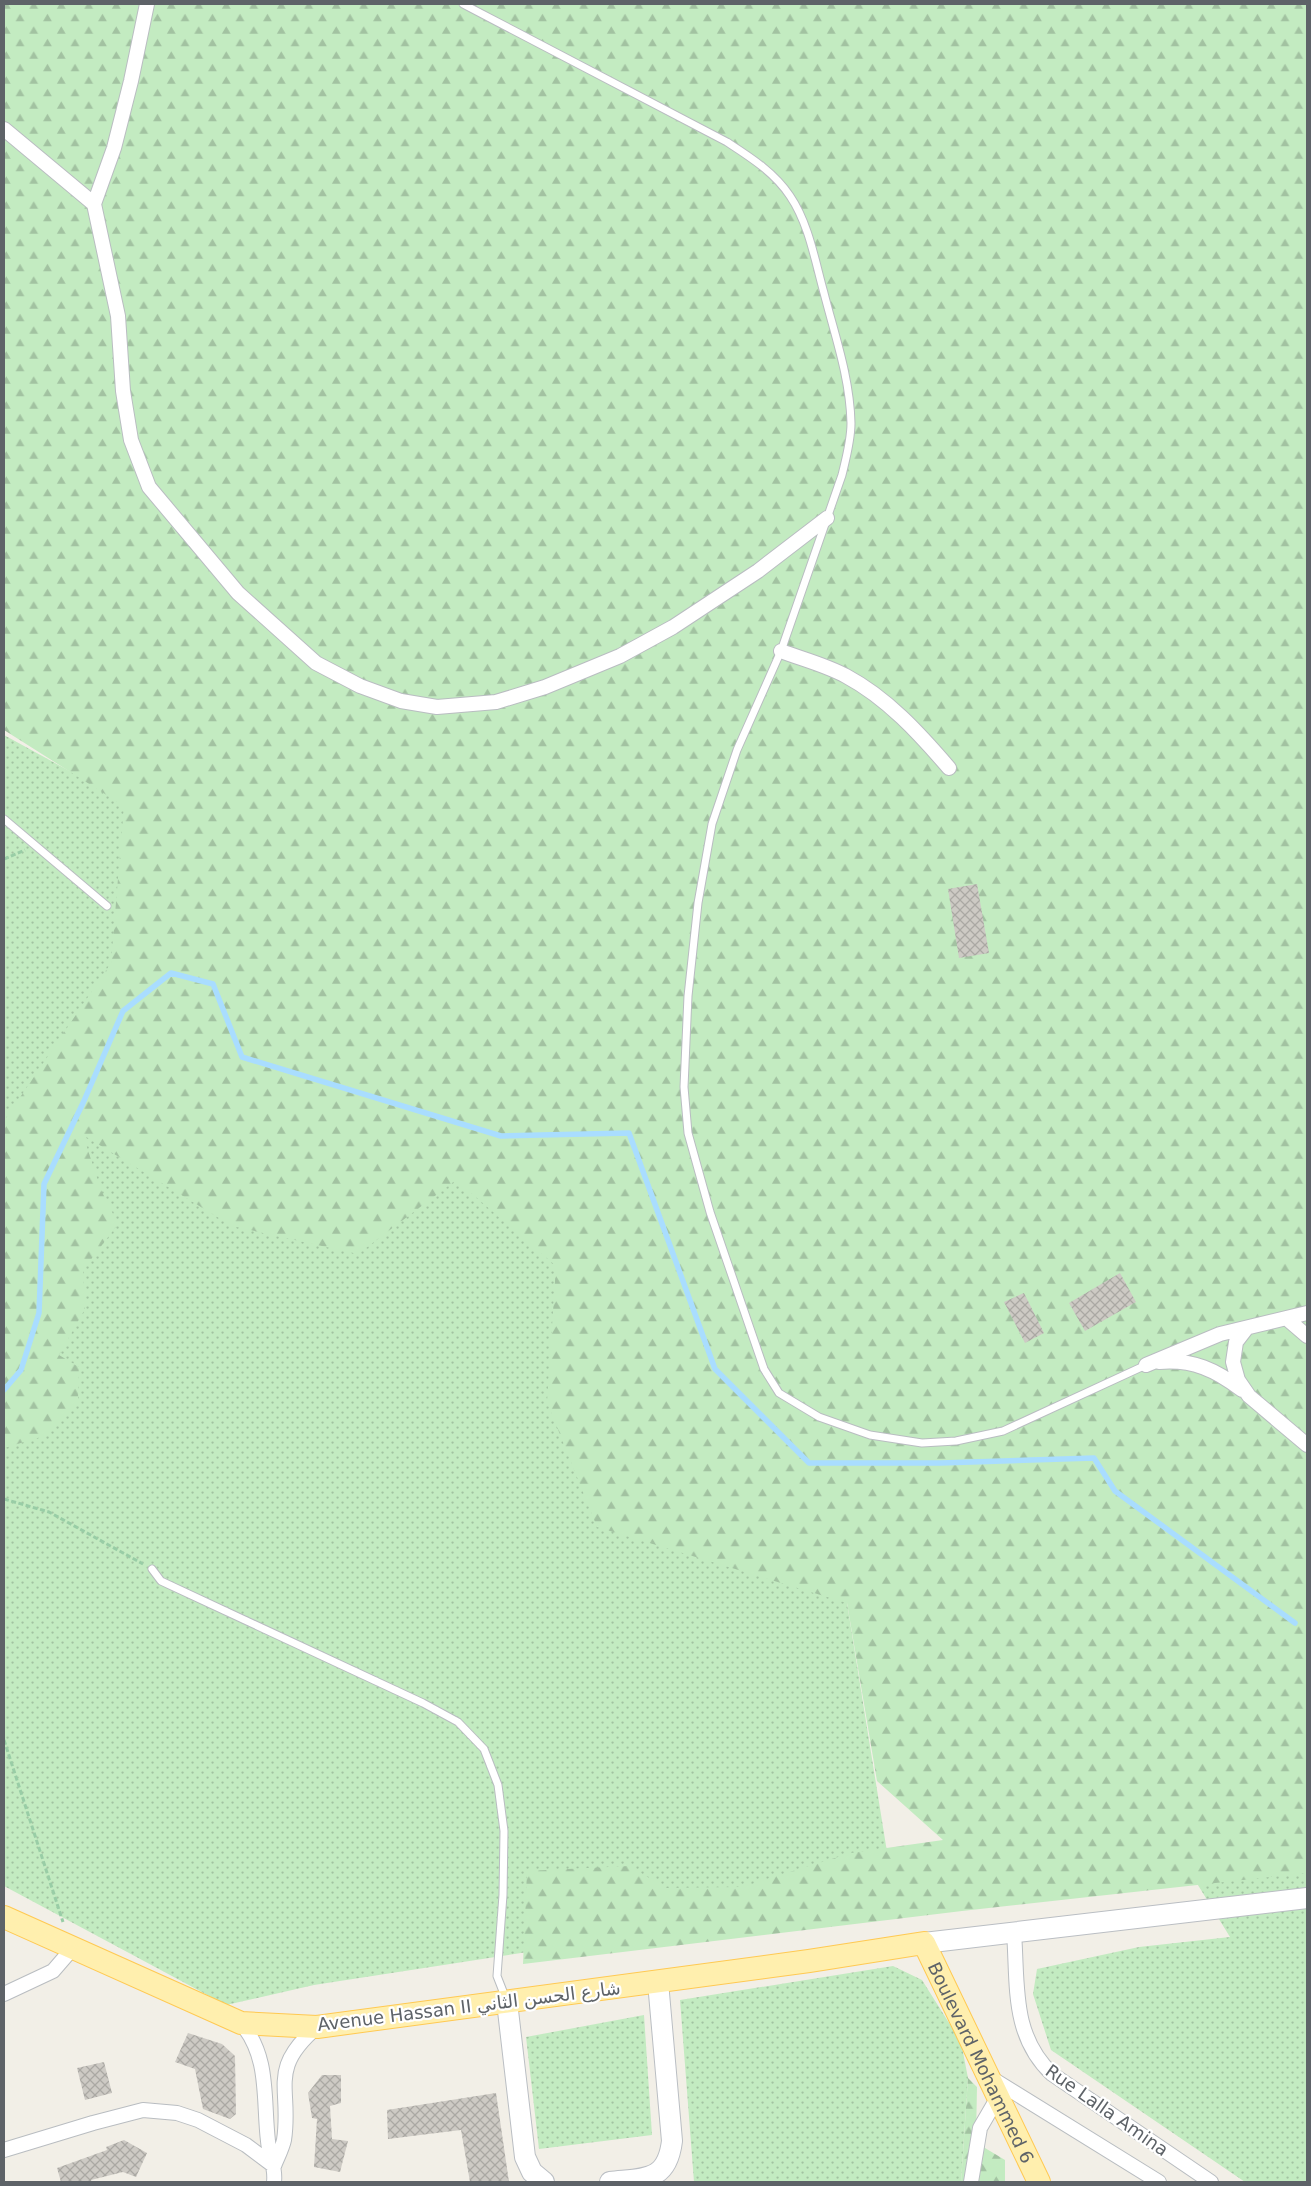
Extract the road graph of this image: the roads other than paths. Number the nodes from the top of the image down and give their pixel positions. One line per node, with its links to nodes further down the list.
1 (147, 4): 4 (street)
2 (463, 4): 5 (lane)
3 (4, 129): 4 (street)
4 (94, 204): 5 (street)
5 (827, 518): 6 (lane)
6 (781, 651): 7 (street); 14 (lane)
7 (949, 768)
8 (4, 819): 9 (lane)
9 (107, 906)
10 (1307, 1313): 11 (street)
11 (1286, 1318): 12 (street); 13 (street)
12 (1246, 1329): 14 (street); 15 (street)
13 (1307, 1336)
14 (1146, 1365): 15 (street)
15 (1249, 1396): 16 (street)
16 (1307, 1445)
17 (152, 1569): 25 (lane)
18 (1307, 1898): 20 (main road)
19 (4, 1917): 22 (main road, Avenue Hassan II شارع الحسن الثاني)
20 (1014, 1933): 21 (main road); 39 (street, Rue Lalla Amina)
21 (924, 1943): 23 (main road, Avenue Hassan II شارع الحسن الثاني); 28 (main road, Boulevard Mohammed 6)
22 (72, 1949): 24 (street); 26 (main road, Avenue Hassan II شارع الحسن الثاني)
23 (658, 1982): 25 (main road, Avenue Hassan II شارع الحسن الثاني); 32 (main road)
24 (4, 1994)
25 (507, 2002): 27 (main road, Avenue Hassan II شارع الحسن الثاني); 34 (main road)
26 (241, 2023): 27 (main road, Avenue Hassan II شارع الحسن الثاني); 31 (street)
27 (317, 2027): 31 (street)
28 (988, 2076): 29 (main road, Boulevard Mohammed 6); 38 (street)
29 (998, 2097): 36 (street); 37 (main road, Boulevard Mohammed 6)
30 (4, 2150): 31 (street)
31 (274, 2166): 33 (street)
32 (644, 2180): 35 (main road)
33 (274, 2182)
34 (544, 2182)
35 (610, 2182)
36 (971, 2182)
37 (1039, 2182)
38 (1160, 2182)
39 (1211, 2182)

